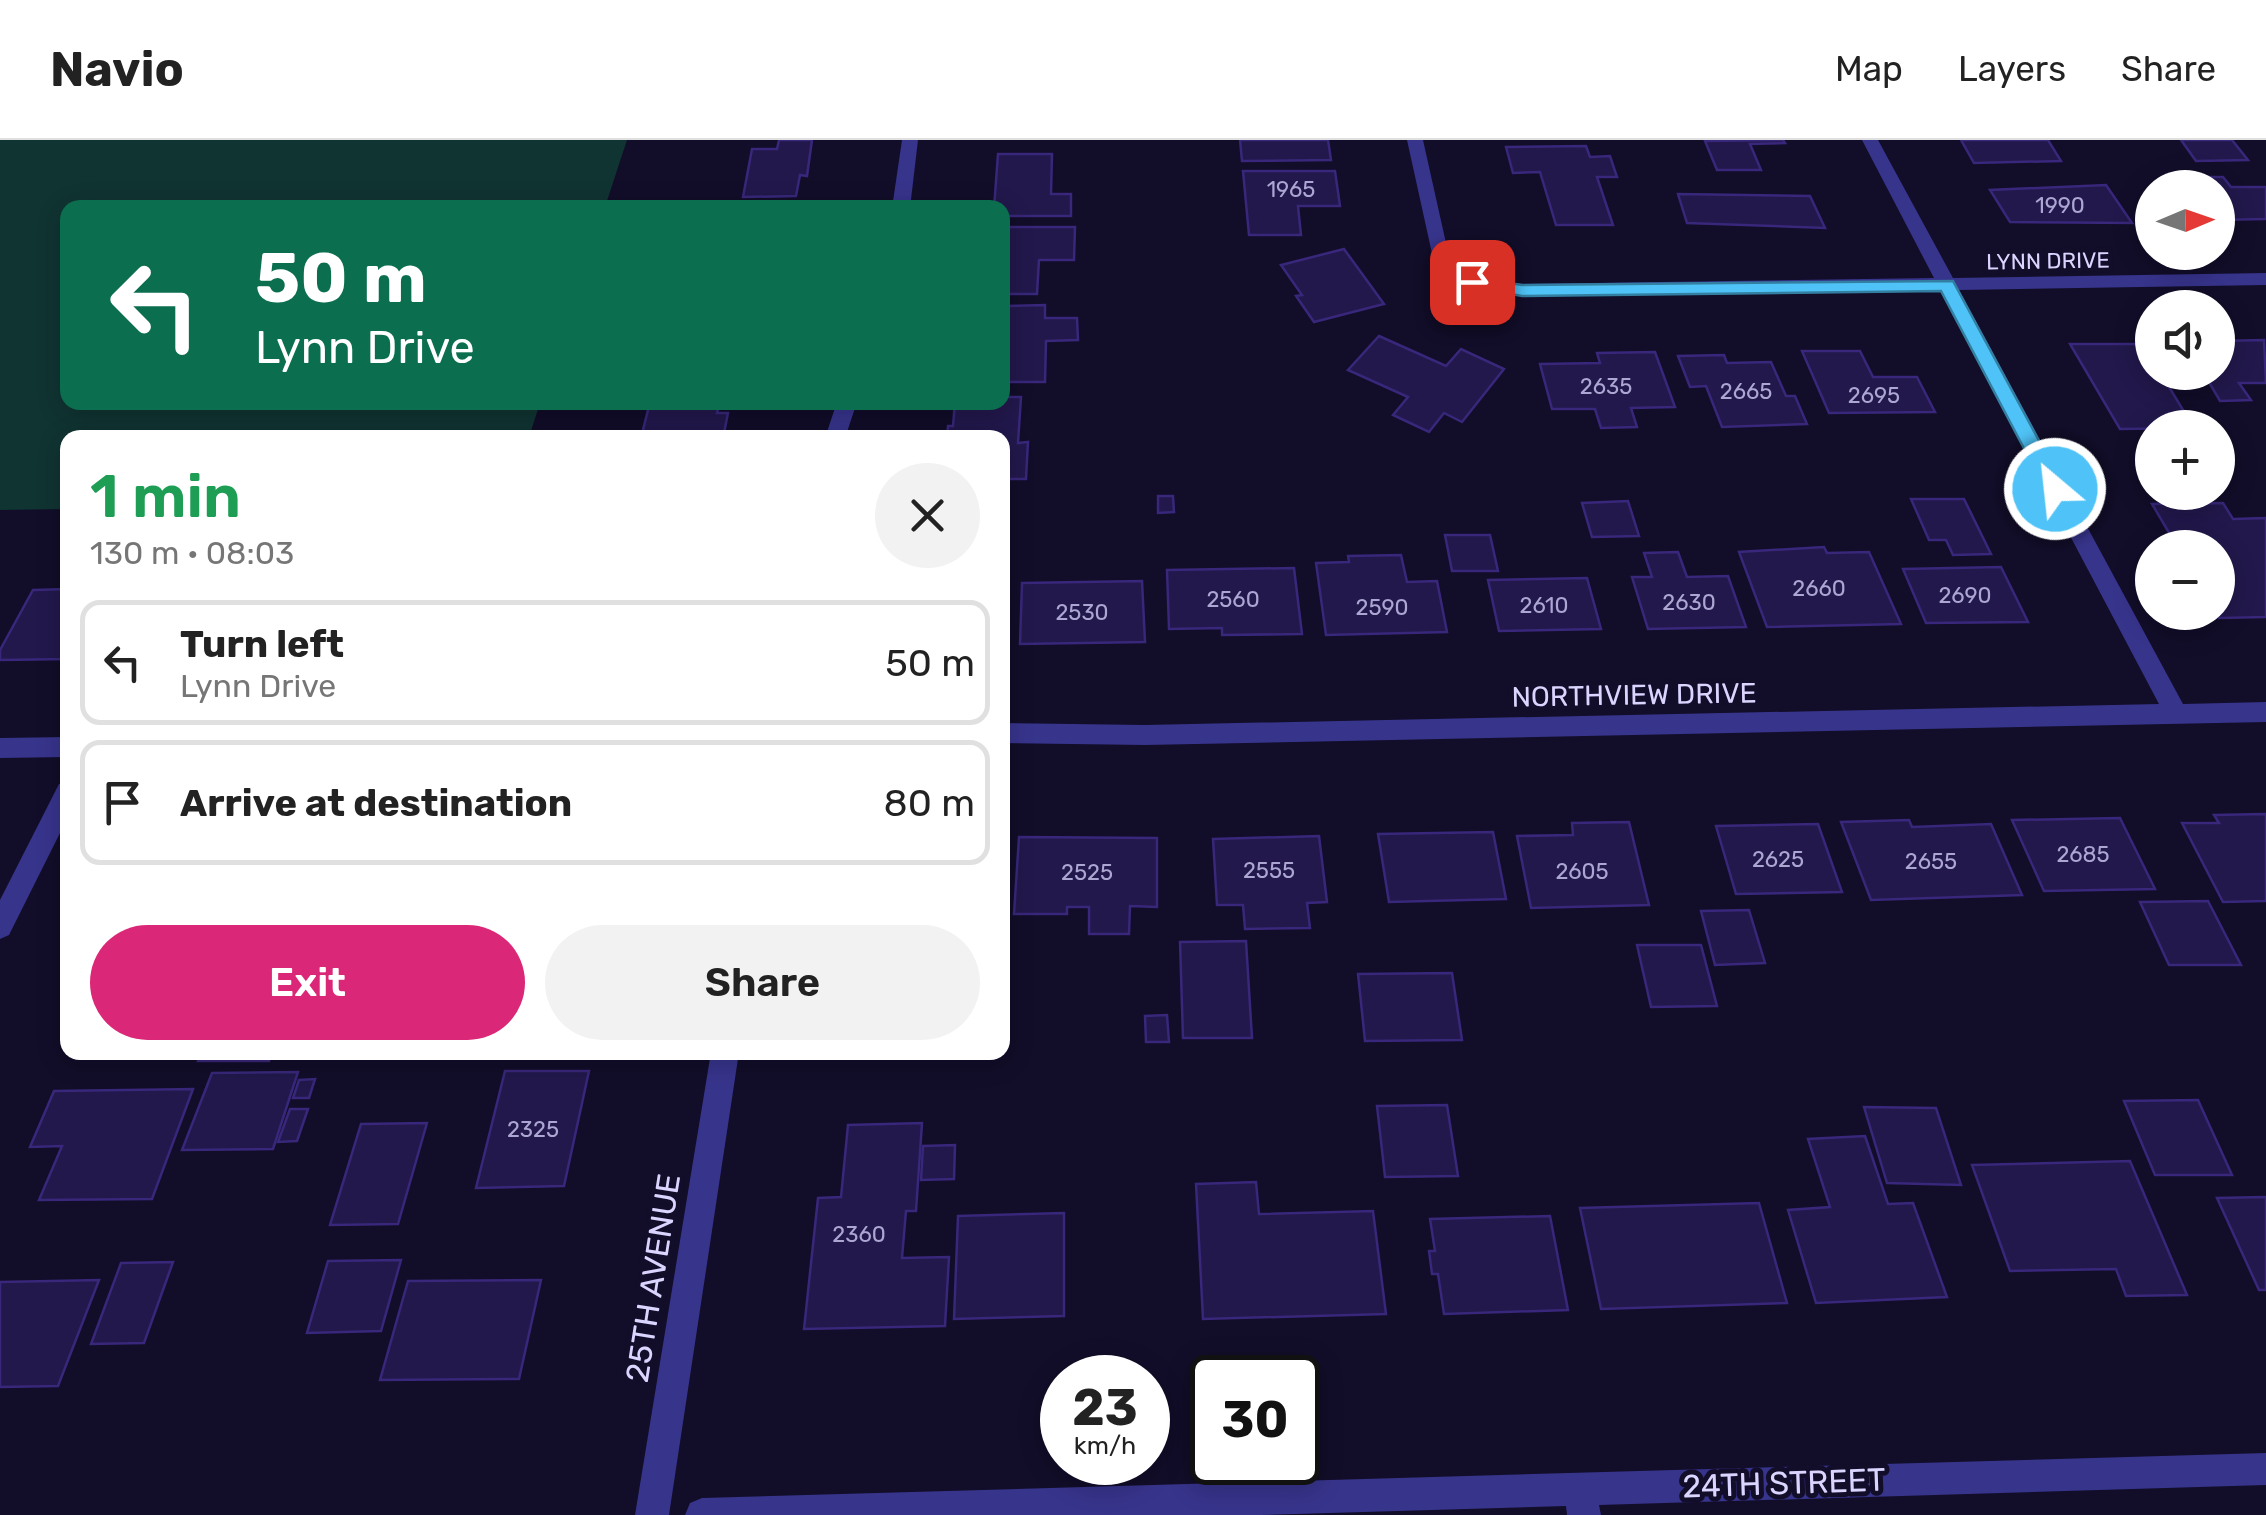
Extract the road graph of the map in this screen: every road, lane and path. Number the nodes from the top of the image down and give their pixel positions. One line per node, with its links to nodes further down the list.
1 (910, 140): 4 (street)
2 (1414, 140): 6 (street, LYNN DRIVE)
3 (1870, 140): 6 (street)
4 (902, 200)
5 (2266, 279): 6 (street, LYNN DRIVE)
6 (1947, 285): 8 (street)
7 (2266, 712): 8 (street, NORTHVIEW DRIVE)
8 (2176, 714): 9 (street, NORTHVIEW DRIVE)
9 (1010, 733)
10 (60, 747): 11 (street)
11 (0, 748)
12 (60, 808): 13 (street)
13 (0, 927)
14 (724, 1060): 17 (street, 25TH AVENUE)
15 (2266, 1470): 16 (street, 24TH STREET)
16 (1582, 1502): 18 (street, 24TH STREET)
17 (652, 1515)
18 (702, 1515)

